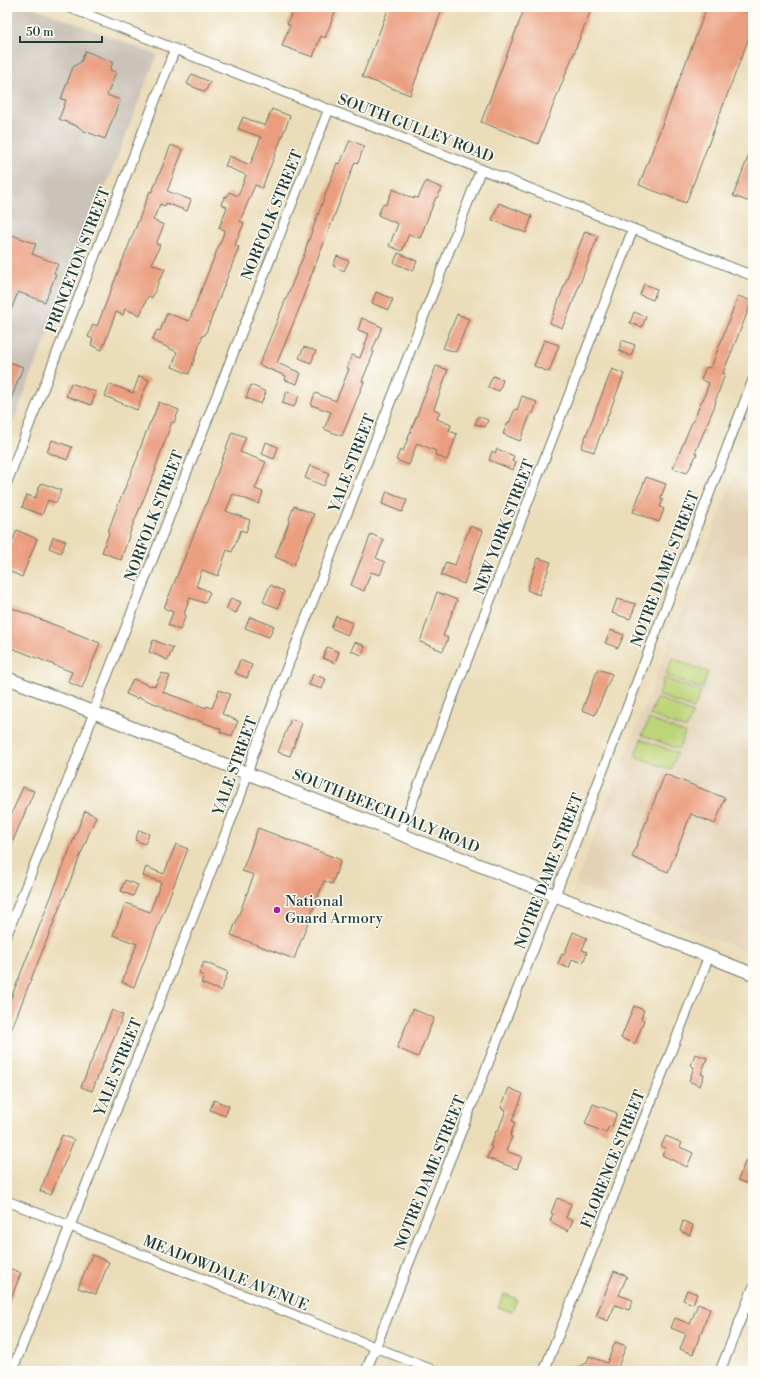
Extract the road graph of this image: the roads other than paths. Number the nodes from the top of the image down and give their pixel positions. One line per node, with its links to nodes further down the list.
1 (68, 7): 2 (street, SOUTH GULLEY ROAD)
2 (175, 49): 3 (street, SOUTH GULLEY ROAD); 8 (street, PRINCETON STREET)
3 (329, 109): 4 (street, SOUTH GULLEY ROAD); 10 (street, NORFOLK STREET)
4 (482, 169): 5 (street, SOUTH GULLEY ROAD); 11 (street, YALE STREET)
5 (633, 229): 6 (street, SOUTH GULLEY ROAD); 12 (street, NEW YORK STREET)
6 (753, 276)
7 (753, 380): 13 (street, NOTRE DAME STREET)
8 (7, 482)
9 (7, 678): 10 (main road, SOUTH BEECH DALY ROAD)
10 (93, 713): 11 (main road, SOUTH BEECH DALY ROAD); 14 (street, NORFOLK STREET)
11 (248, 774): 12 (main road, SOUTH BEECH DALY ROAD); 18 (street, YALE STREET)
12 (400, 834): 13 (main road, SOUTH BEECH DALY ROAD)
13 (554, 895): 15 (main road, SOUTH BEECH DALY ROAD); 20 (street, NOTRE DAME STREET)
14 (7, 934)
15 (709, 956): 16 (main road, SOUTH BEECH DALY ROAD); 24 (street, FLORENCE STREET)
16 (753, 974)
17 (7, 1201): 18 (street, MEADOWDALE AVENUE)
18 (70, 1225): 20 (street, MEADOWDALE AVENUE); 21 (street, YALE STREET)
19 (753, 1288): 25 (street)
20 (376, 1348): 22 (street, NOTRE DAME STREET); 23 (street, MEADOWDALE AVENUE)
21 (12, 1371)
22 (366, 1371)
23 (435, 1371)
24 (544, 1371)
25 (720, 1371)

